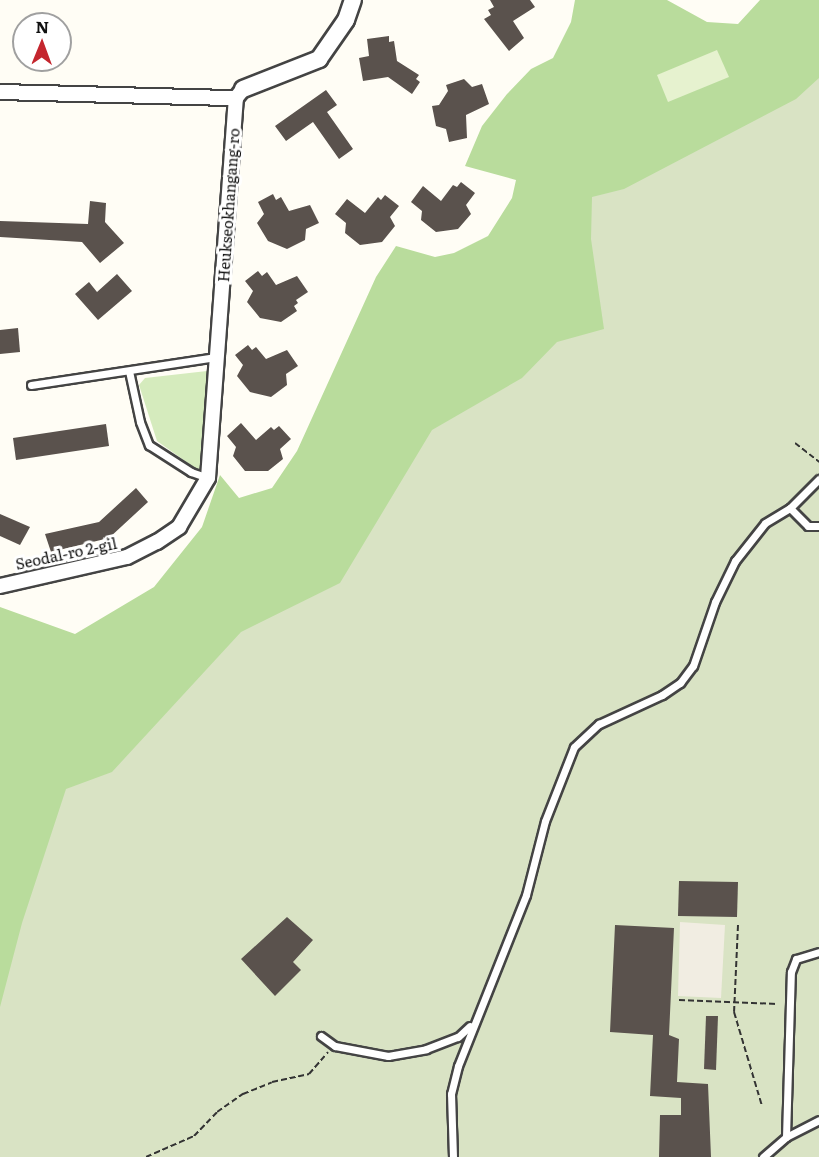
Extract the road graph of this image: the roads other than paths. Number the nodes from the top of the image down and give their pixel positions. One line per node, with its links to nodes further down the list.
1 (353, 0): 3 (street)
2 (0, 92): 3 (street)
3 (239, 93): 4 (street, Heukseokhangang-ro)
4 (216, 357): 5 (lane); 7 (street, Heukseokhangang-ro)
5 (129, 371): 6 (lane); 7 (lane)
6 (31, 385)
7 (209, 476): 11 (street, Seodal-ro 2-gil)
8 (819, 479): 9 (lane)
9 (790, 508): 10 (lane); 13 (lane)
10 (819, 526)
11 (0, 586)
12 (819, 952): 16 (lane)
13 (472, 1024): 14 (lane); 17 (lane)
14 (321, 1036)
15 (819, 1120): 16 (lane)
16 (786, 1137): 18 (lane)
17 (453, 1157)
18 (763, 1157)

